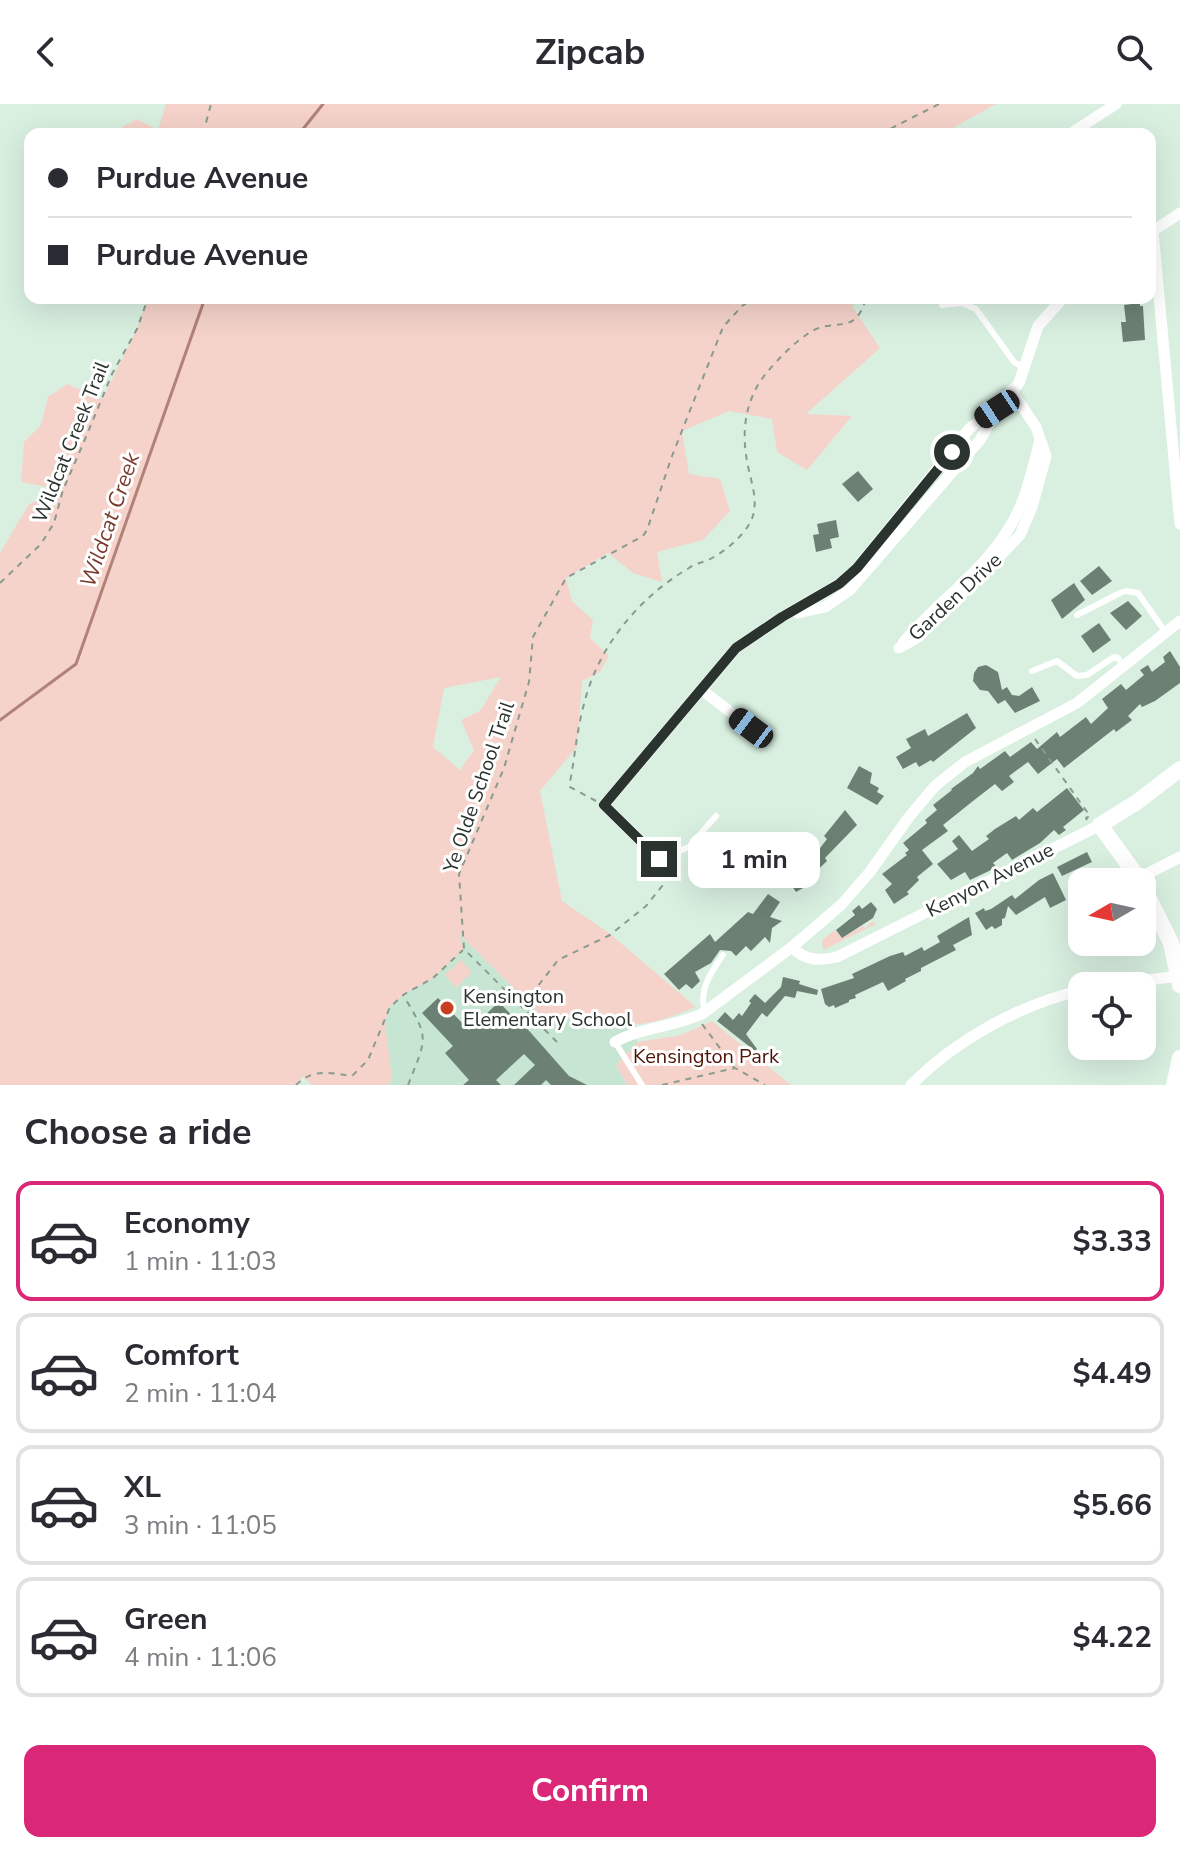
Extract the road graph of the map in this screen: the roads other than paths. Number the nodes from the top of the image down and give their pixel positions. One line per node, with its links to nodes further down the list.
1 (1116, 104): 2 (street)
2 (1079, 128)
3 (1180, 213): 4 (street)
4 (1156, 229)
5 (1156, 282): 13 (street)
6 (952, 304): 9 (lane)
7 (964, 304): 10 (lane)
8 (1058, 304): 10 (street)
9 (942, 305)
10 (1024, 368): 11 (street)
11 (1011, 390): 12 (street, Garden Drive); 19 (street)
12 (1040, 439): 12 (street, Garden Drive)
13 (1180, 524)
14 (1077, 615): 16 (lane)
15 (1180, 621): 16 (street)
16 (1166, 633): 17 (street)
17 (1124, 667): 18 (lane); 29 (street)
18 (1032, 671)
19 (702, 690): 20 (street); 25 (street)
20 (751, 728)
21 (1180, 769): 23 (street, Kenyon Avenue)
22 (716, 816): 25 (lane)
23 (1097, 827): 26 (street); 29 (street, Kenyon Avenue)
24 (1180, 857): 27 (street)
25 (659, 859)
26 (1130, 868)
27 (1156, 872)
28 (1156, 912): 31 (street)
29 (792, 947): 34 (street)
30 (723, 955): 34 (lane)
31 (1180, 979): 32 (street)
32 (1156, 981)
33 (1068, 994): 38 (street)
34 (701, 1014): 35 (street)
35 (615, 1042): 37 (lane)
36 (1180, 1058): 39 (street)
37 (642, 1085)
38 (911, 1085)
39 (1176, 1085)

